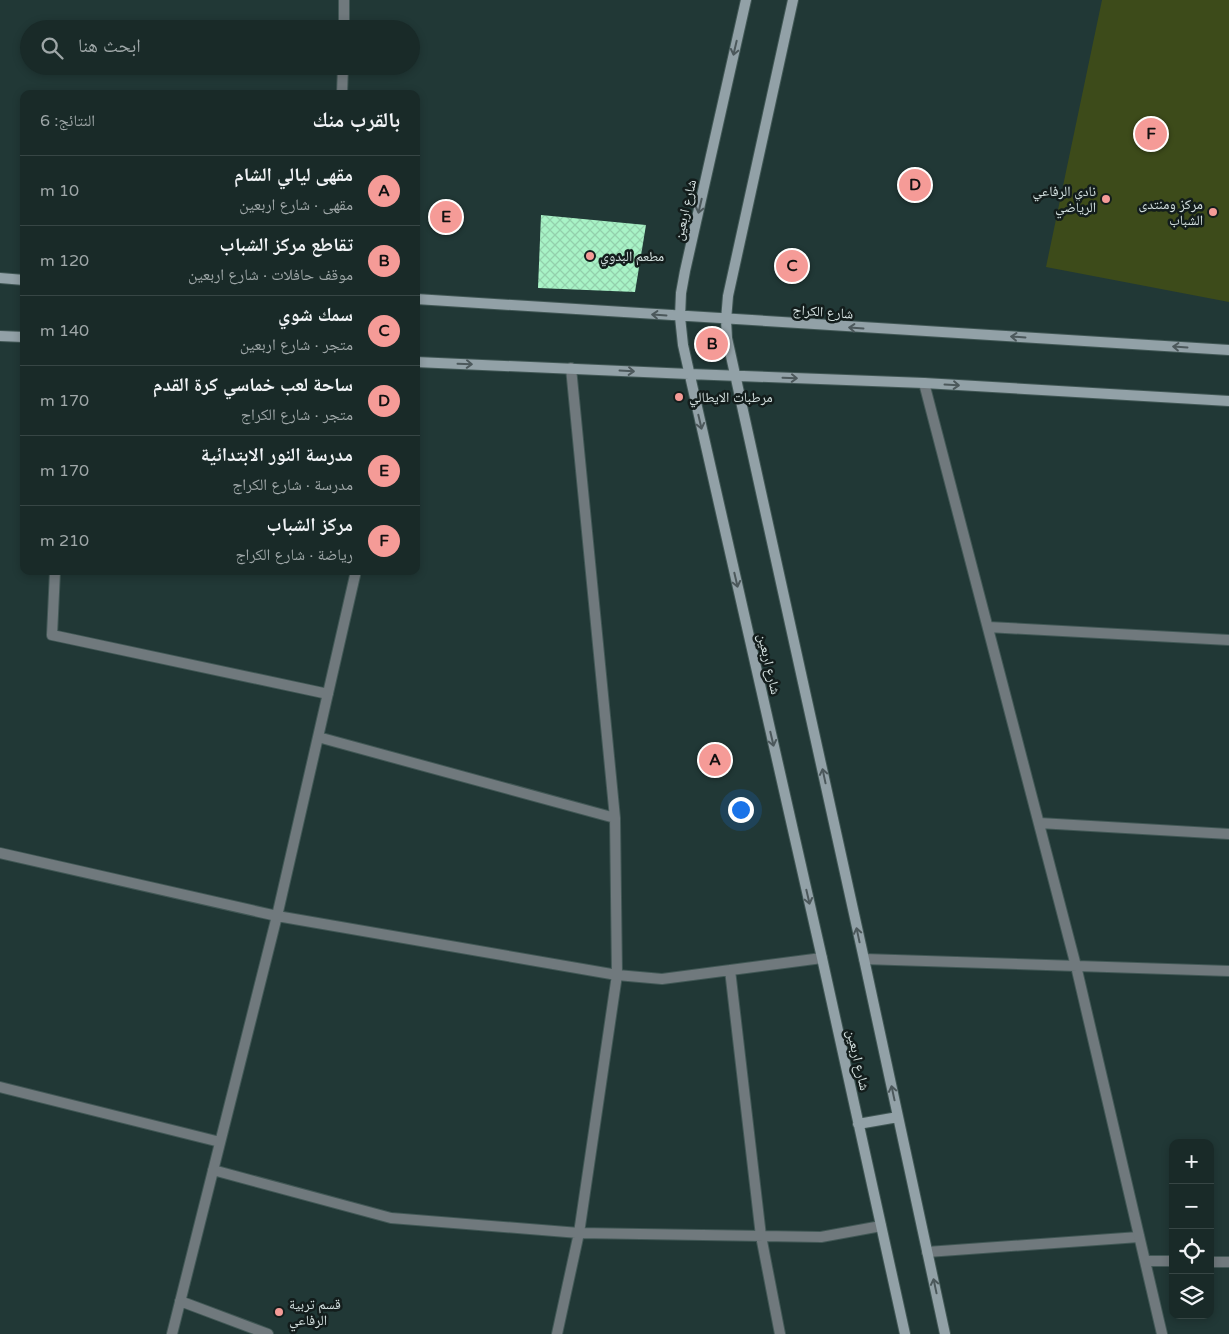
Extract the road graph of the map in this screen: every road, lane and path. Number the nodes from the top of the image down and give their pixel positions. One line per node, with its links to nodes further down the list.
1 (344, 0): 4 (street)
2 (746, 0): 10 (main road, شارع اربعين, one-way to 10)
3 (793, 0): 11 (main road, شارع اربعين)
4 (344, 20)
5 (343, 75): 6 (street)
6 (342, 90)
7 (0, 278): 8 (main road)
8 (20, 280)
9 (420, 299): 10 (main road, شارع الكراج, one-way to 9)
10 (680, 317): 11 (main road, شارع الكراج); 17 (main road, شارع اربعين)
11 (726, 320): 14 (main road, شارع الكراج, one-way to 11); 18 (main road, شارع اربعين)
12 (0, 336): 13 (main road)
13 (20, 337)
14 (1229, 350)
15 (420, 362): 16 (main road, one-way to 16)
16 (572, 368): 17 (main road, one-way to 17); 27 (street)
17 (689, 374): 18 (main road); 32 (main road, شارع اربعين, one-way to 32)
18 (736, 376): 19 (main road, one-way to 19); 33 (main road, شارع اربعين, one-way to 18)
19 (924, 383): 20 (main road, one-way to 20); 23 (street)
20 (1229, 401)
21 (56, 575): 25 (street)
22 (355, 575): 25 (street)
23 (988, 627): 24 (street); 28 (street)
24 (1229, 640)
25 (328, 694): 26 (street)
26 (318, 737): 27 (street); 31 (street)
27 (615, 818): 37 (street)
28 (1039, 823): 29 (street); 34 (street)
29 (1229, 834)
30 (0, 853): 31 (street)
31 (277, 916): 37 (street); 41 (street)
32 (822, 958): 35 (street); 40 (main road, شارع اربعين)
33 (864, 959): 34 (street); 39 (main road, شارع اربعين, one-way to 33)
34 (1076, 966): 36 (street); 46 (street)
35 (730, 970): 37 (street); 45 (street)
36 (1229, 971)
37 (617, 975): 44 (street)
38 (0, 1087): 41 (street)
39 (898, 1117): 40 (main road); 47 (main road, شارع اربعين)
40 (858, 1124): 43 (main road, شارع اربعين)
41 (220, 1142): 42 (street)
42 (213, 1170): 44 (street); 52 (street)
43 (881, 1226): 45 (street); 57 (main road, شارع اربعين)
44 (579, 1233): 45 (street); 55 (street)
45 (761, 1236): 56 (street)
46 (1139, 1237): 47 (street); 48 (street)
47 (927, 1252): 58 (main road, شارع اربعين, one-way to 47)
48 (1145, 1261): 49 (street); 59 (street)
49 (1169, 1261)
50 (1214, 1262): 51 (street)
51 (1229, 1262)
52 (180, 1301): 53 (street); 54 (street)
53 (172, 1334)
54 (268, 1334)
55 (557, 1334)
56 (780, 1334)
57 (905, 1334)
58 (945, 1334)
59 (1162, 1334)

